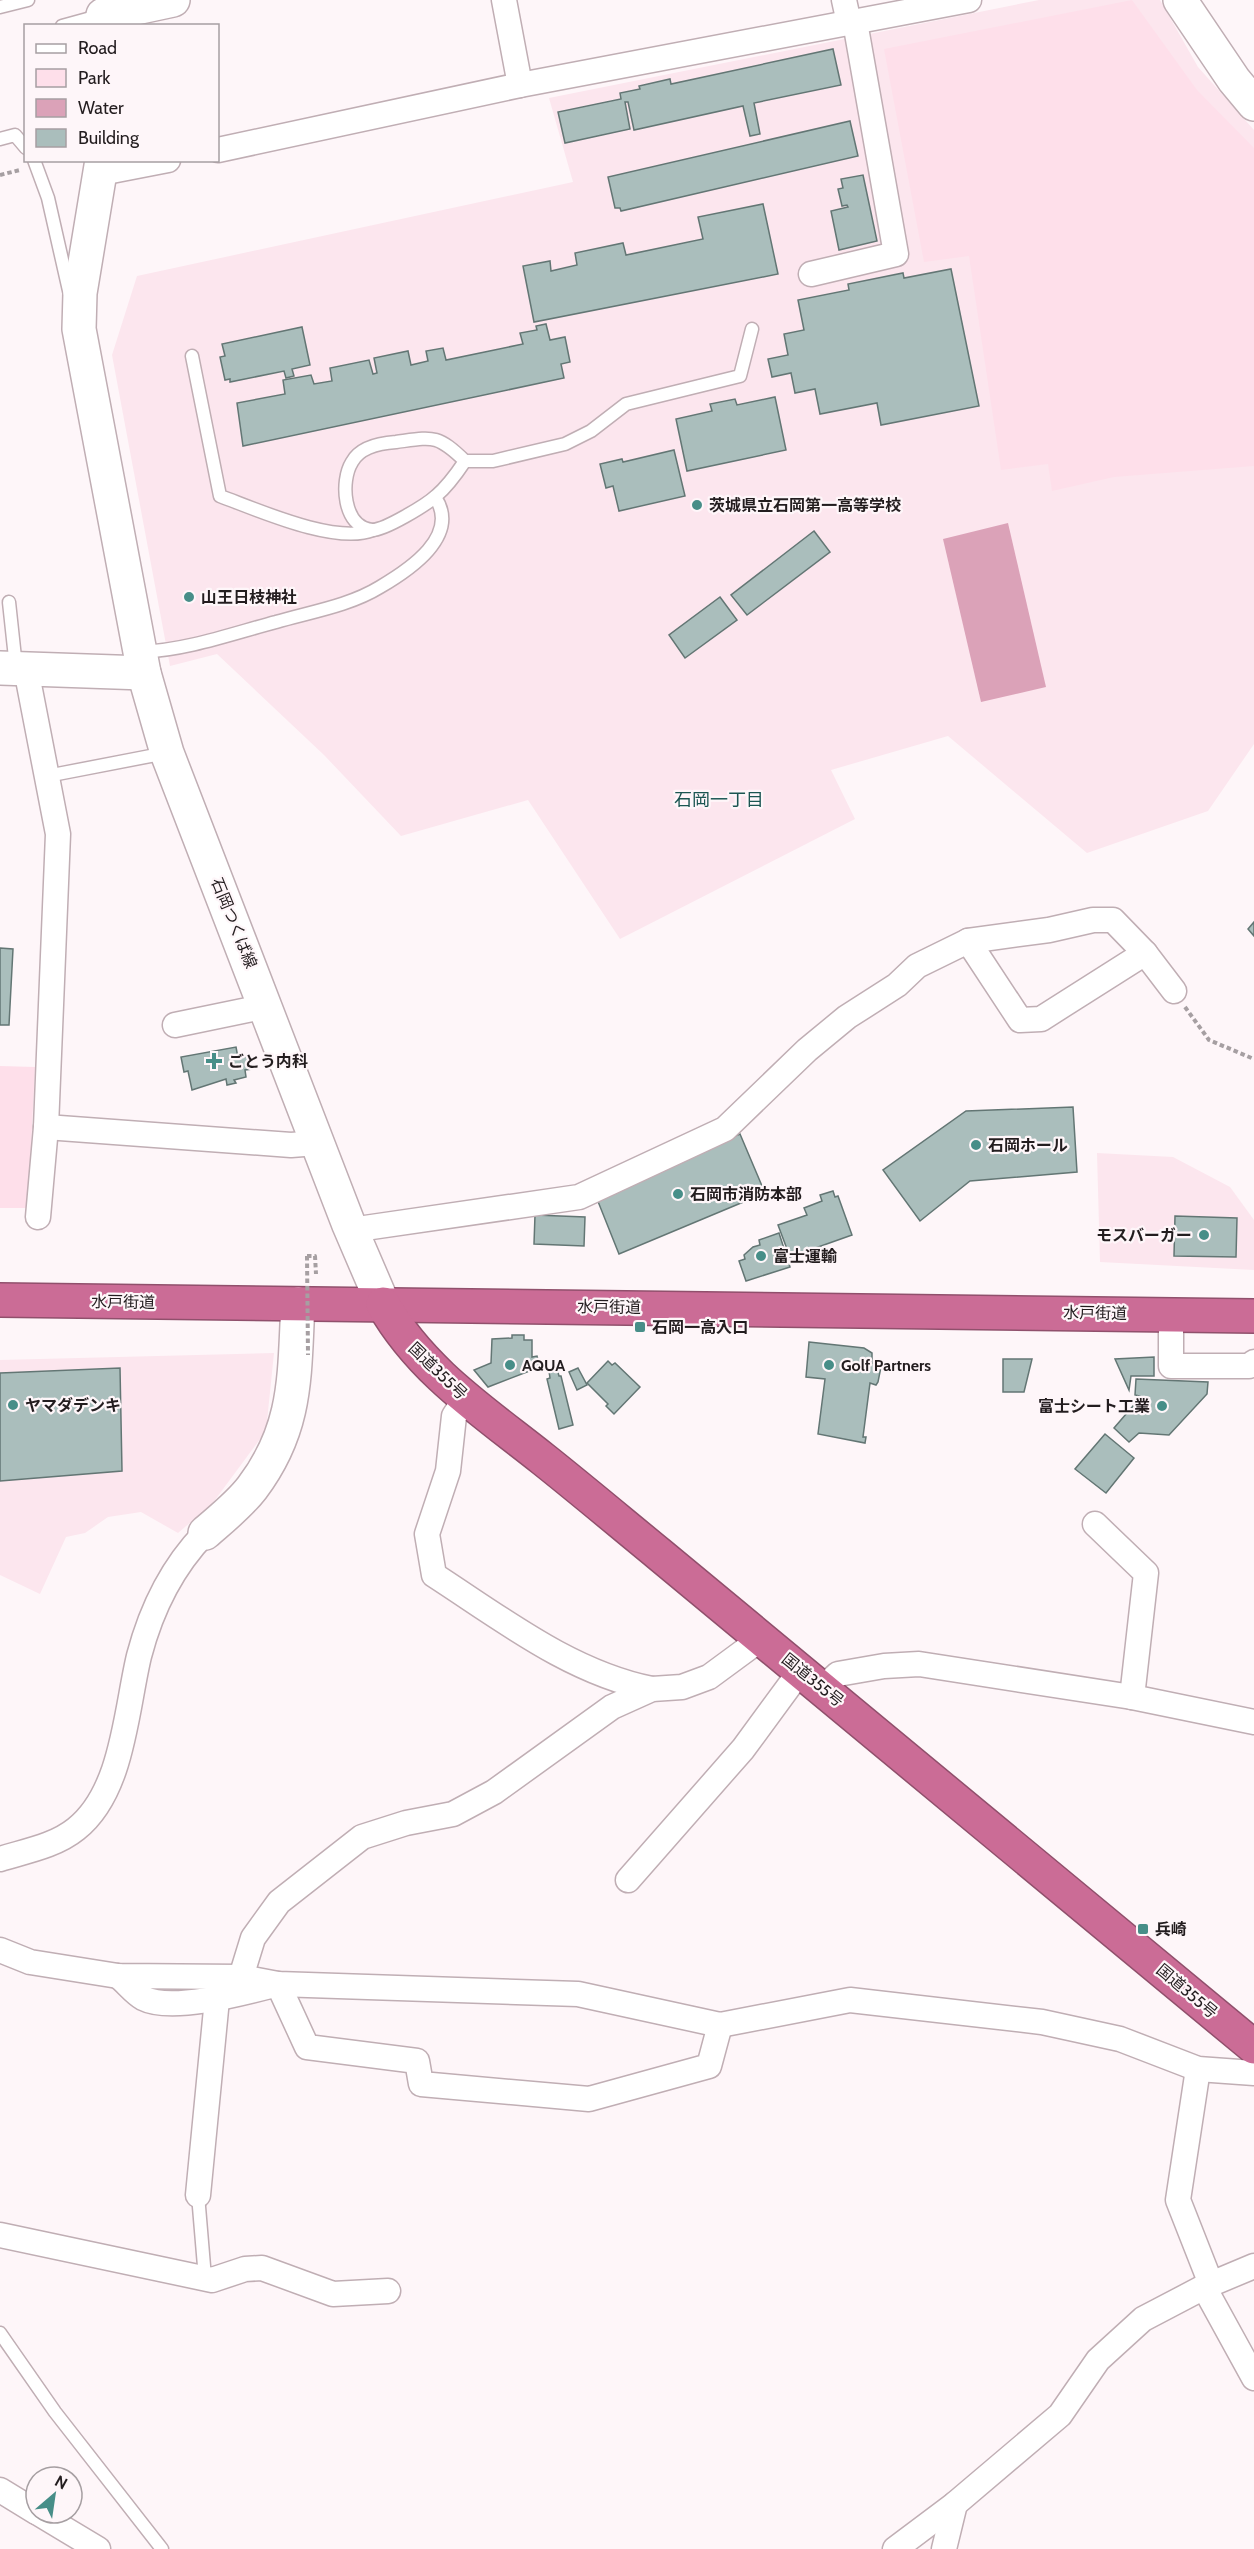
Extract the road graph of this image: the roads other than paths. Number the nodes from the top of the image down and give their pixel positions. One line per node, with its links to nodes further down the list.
1 (23, 0): 6 (lane)
2 (173, 0): 7 (street)
3 (504, 0): 10 (street)
4 (969, 0): 8 (street)
5 (1180, 0): 11 (street)
6 (0, 7)
7 (102, 13): 9 (lane)
8 (849, 15): 10 (street); 19 (street)
9 (68, 24)
10 (520, 85): 15 (street)
11 (1254, 104)
12 (0, 131): 13 (lane)
13 (20, 134): 14 (lane)
14 (0, 139)
15 (219, 150)
16 (149, 162): 18 (street)
17 (31, 164): 20 (lane)
18 (102, 167): 20 (street, 石岡つくば線)
19 (811, 274)
20 (78, 322): 27 (street, 石岡つくば線)
21 (752, 329): 23 (lane)
22 (192, 356): 25 (lane)
23 (465, 461): 24 (lane); 25 (lane)
24 (435, 497): 25 (lane); 27 (lane)
25 (373, 530)
26 (9, 602): 28 (lane)
27 (142, 663): 28 (street); 29 (street, 石岡つくば線)
28 (14, 668): 30 (street)
29 (167, 753): 30 (lane); 34 (street, 石岡つくば線)
30 (46, 776): 36 (street)
31 (968, 941): 32 (street); 32 (street); 39 (street)
32 (1145, 953): 33 (street)
33 (1174, 991)
34 (267, 1006): 35 (street); 37 (street, 石岡つくば線)
35 (175, 1025)
36 (46, 1127): 37 (street); 38 (street)
37 (317, 1143): 39 (street, 石岡つくば線)
38 (38, 1217)
39 (351, 1230): 42 (street, 石岡つくば線)
40 (0, 1300): 41 (highway, 水戸街道)
41 (297, 1304): 42 (highway, 水戸街道); 48 (street)
42 (383, 1304): 43 (highway, 水戸街道); 46 (highway, 国道355号)
43 (1171, 1314): 44 (highway, 水戸街道); 45 (street)
44 (1254, 1316)
45 (1254, 1362)
46 (465, 1399): 49 (highway, 国道355号); 51 (street)
47 (1095, 1524): 52 (street)
48 (206, 1533): 54 (street)
49 (762, 1638): 50 (highway, 国道355号); 51 (street)
50 (812, 1679): 52 (street); 55 (street); 62 (highway, 国道355号)
51 (652, 1689): 58 (street)
52 (1132, 1697): 53 (street)
53 (1254, 1722)
54 (0, 1859)
55 (628, 1880)
56 (0, 1950): 57 (street)
57 (118, 1976): 58 (street); 60 (street)
58 (241, 1977): 59 (street)
59 (278, 1984): 60 (street); 61 (street); 61 (street)
60 (217, 2000): 65 (street)
61 (720, 2025): 63 (street)
62 (1254, 2047)
63 (1198, 2069): 64 (street); 69 (street)
64 (1254, 2073)
65 (198, 2195): 68 (lane)
66 (0, 2235): 68 (street)
67 (1254, 2266): 69 (street)
68 (205, 2278): 70 (street)
69 (1208, 2286): 72 (street); 75 (street)
70 (388, 2291)
71 (0, 2334): 78 (lane)
72 (1254, 2378)
73 (0, 2490): 74 (street)
74 (24, 2504)
75 (955, 2504): 79 (street); 80 (street)
76 (58, 2525): 77 (street)
77 (98, 2549)
78 (162, 2549)
79 (895, 2549)
80 (944, 2549)

